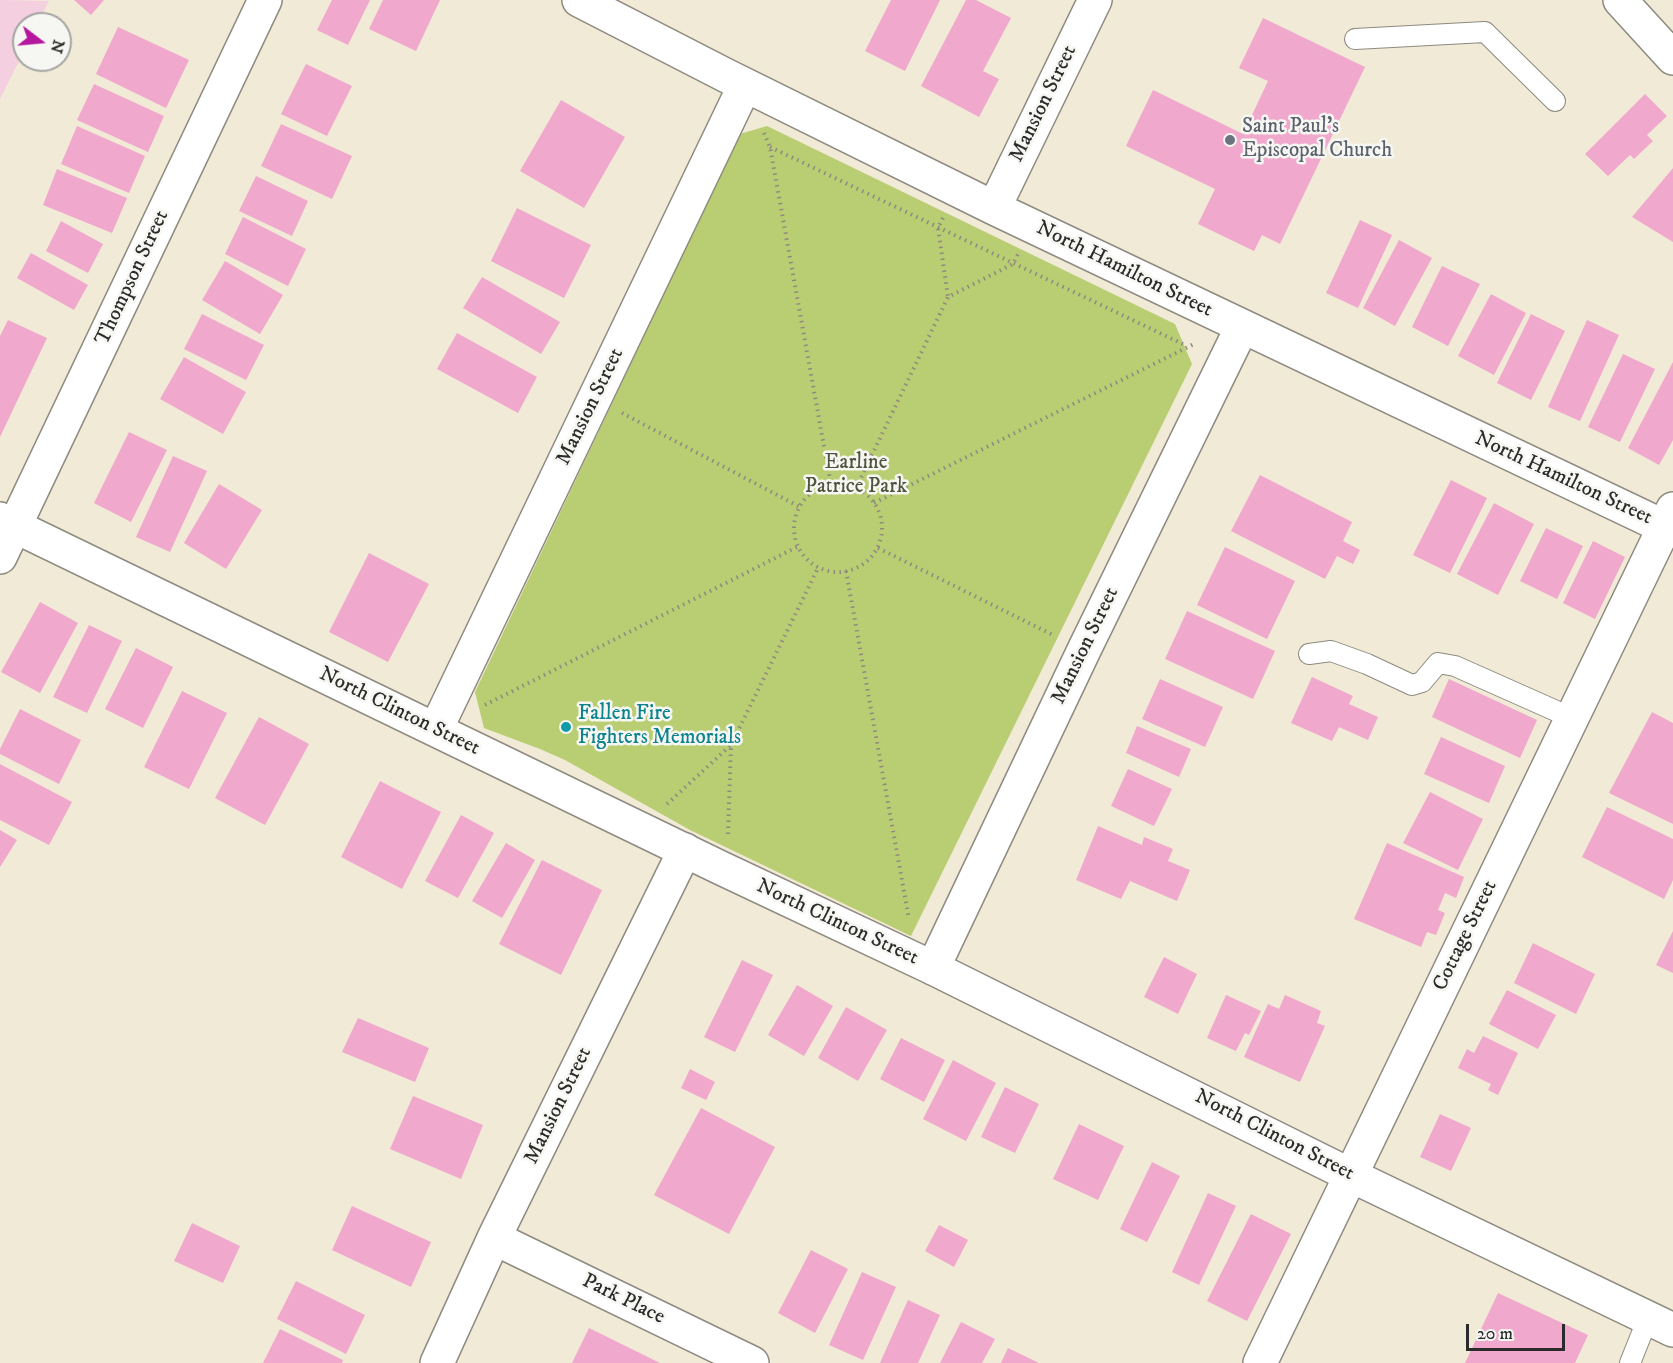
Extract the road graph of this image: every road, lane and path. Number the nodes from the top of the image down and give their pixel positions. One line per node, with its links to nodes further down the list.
1 (265, 0): 22 (street, Thompson Street)
2 (579, 0): 7 (street, North Hamilton Street)
3 (1095, 0): 10 (street, Mansion Street)
4 (1620, 0): 6 (street)
5 (1355, 39): 8 (lane)
6 (1673, 58)
7 (745, 85): 9 (path); 10 (street, North Hamilton Street); 16 (street, Mansion Street)
8 (1555, 101)
9 (770, 147): 11 (path); 17 (path)
10 (994, 208): 14 (street, North Hamilton Street)
11 (938, 228): 12 (path); 13 (path)
12 (1013, 264): 13 (path); 15 (path)
13 (948, 297): 18 (path)
14 (1242, 327): 15 (path); 21 (street, North Hamilton Street); 28 (street, Mansion Street)
15 (1187, 346): 19 (path)
16 (595, 399): 20 (path); 31 (street, Mansion Street)
17 (831, 485): 18 (path); 20 (path)
18 (856, 488): 19 (path)
19 (874, 503): 24 (path)
20 (800, 507): 23 (path)
21 (1670, 522): 30 (street, Cottage Street)
22 (8, 523): 25 (street, Thompson Street); 31 (street, North Clinton Street)
23 (797, 547): 26 (path); 31 (path)
24 (878, 548): 27 (path); 28 (path)
25 (0, 556)
26 (818, 568): 27 (path); 32 (path)
27 (846, 571): 36 (path)
28 (1084, 650): 37 (street, Mansion Street)
29 (1309, 654): 30 (lane)
30 (1572, 718): 38 (street, Cottage Street)
31 (436, 729): 35 (street, North Clinton Street)
32 (731, 745): 33 (path); 34 (path)
33 (667, 804)
34 (728, 834)
35 (685, 850): 37 (street, North Clinton Street); 39 (street, Mansion Street)
36 (909, 923)
37 (933, 968): 38 (street, North Clinton Street)
38 (1350, 1175): 40 (street, North Clinton Street); 43 (street, Cottage Street)
39 (494, 1238): 41 (street, Mansion Street); 42 (street, Park Place)
40 (1661, 1324): 44 (lane)
41 (437, 1363)
42 (752, 1363)
43 (1260, 1363)
44 (1630, 1363)

